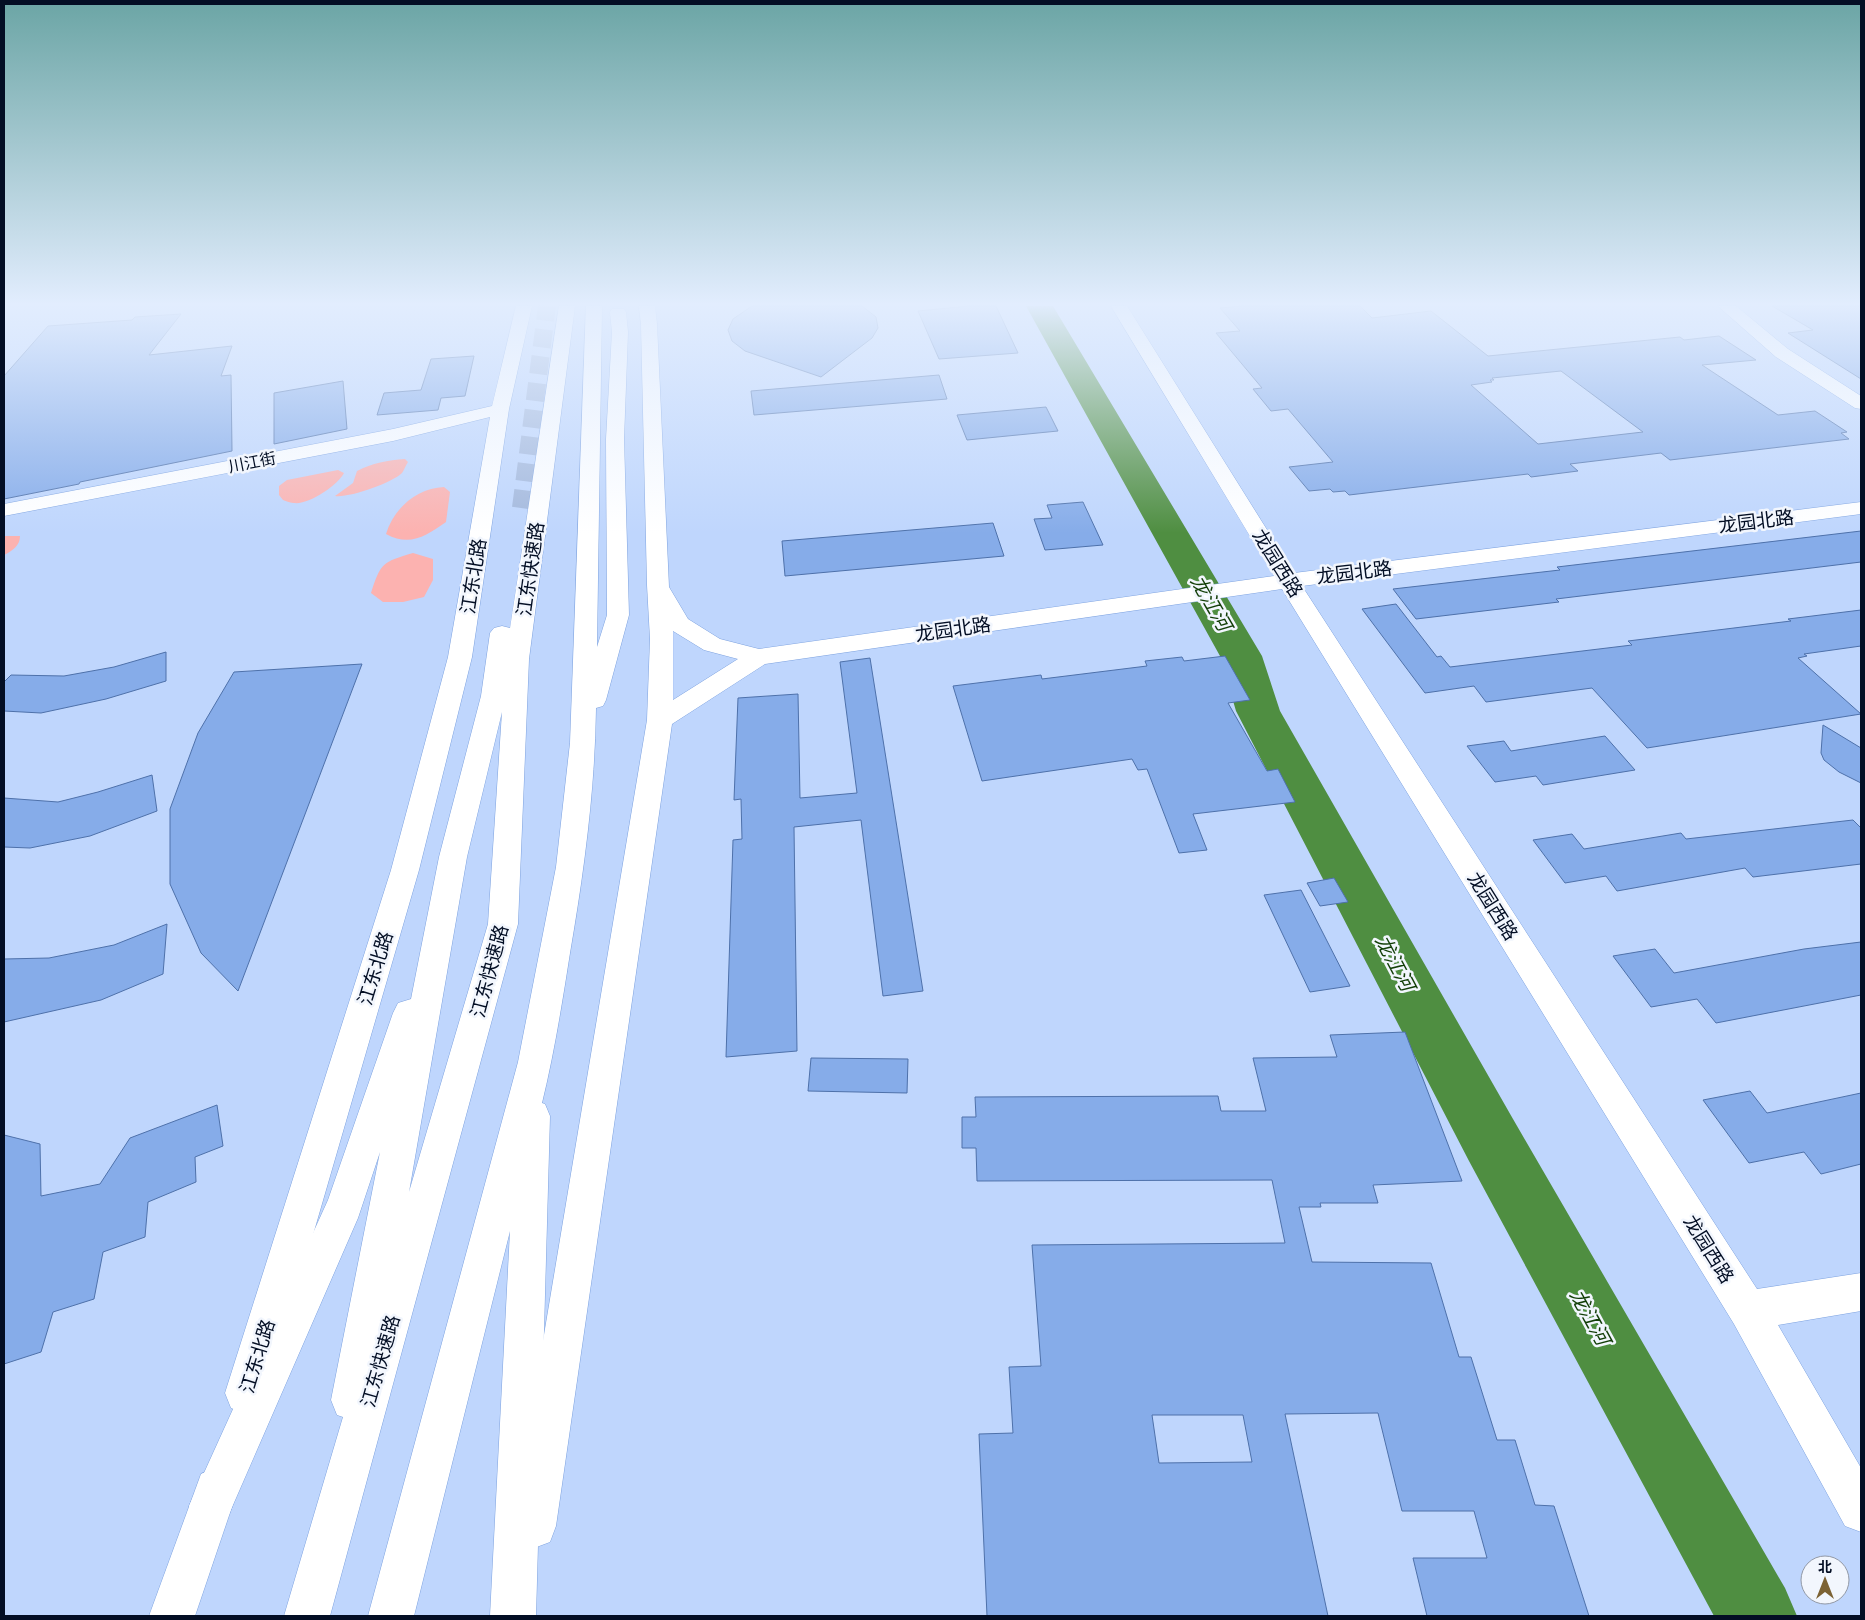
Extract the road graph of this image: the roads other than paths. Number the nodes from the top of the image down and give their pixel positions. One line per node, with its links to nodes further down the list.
1 (506, 382): 8 (main road, 江东北路)
2 (556, 382): 22 (main road, 江东快速路)
3 (602, 382): 17 (main road)
4 (650, 382): 13 (main road)
5 (1165, 382): 12 (main road, 龙园西路)
6 (1826, 382): 7 (main road)
7 (1861, 404)
8 (500, 409): 11 (main road, 川江街); 20 (main road, 江东北路)
9 (521, 508): 16 (main road)
10 (1861, 508): 12 (main road, 龙园北路)
11 (4, 510)
12 (1288, 581): 14 (main road, 龙园北路); 19 (main road, 龙园西路)
13 (658, 585): 14 (main road); 15 (main road)
14 (759, 657): 15 (main road)
15 (660, 720): 27 (main road)
16 (453, 857): 20 (main road); 22 (main road)
17 (535, 1062): 25 (main road); 26 (main road)
18 (1861, 1292): 19 (main road)
19 (1748, 1310): 21 (main road, 龙园西路)
20 (212, 1506): 23 (main road, 江东北路)
21 (1861, 1510)
22 (320, 1573): 24 (main road, 江东快速路)
23 (172, 1616)
24 (307, 1616)
25 (391, 1616)
26 (513, 1616)
27 (520, 1616)

